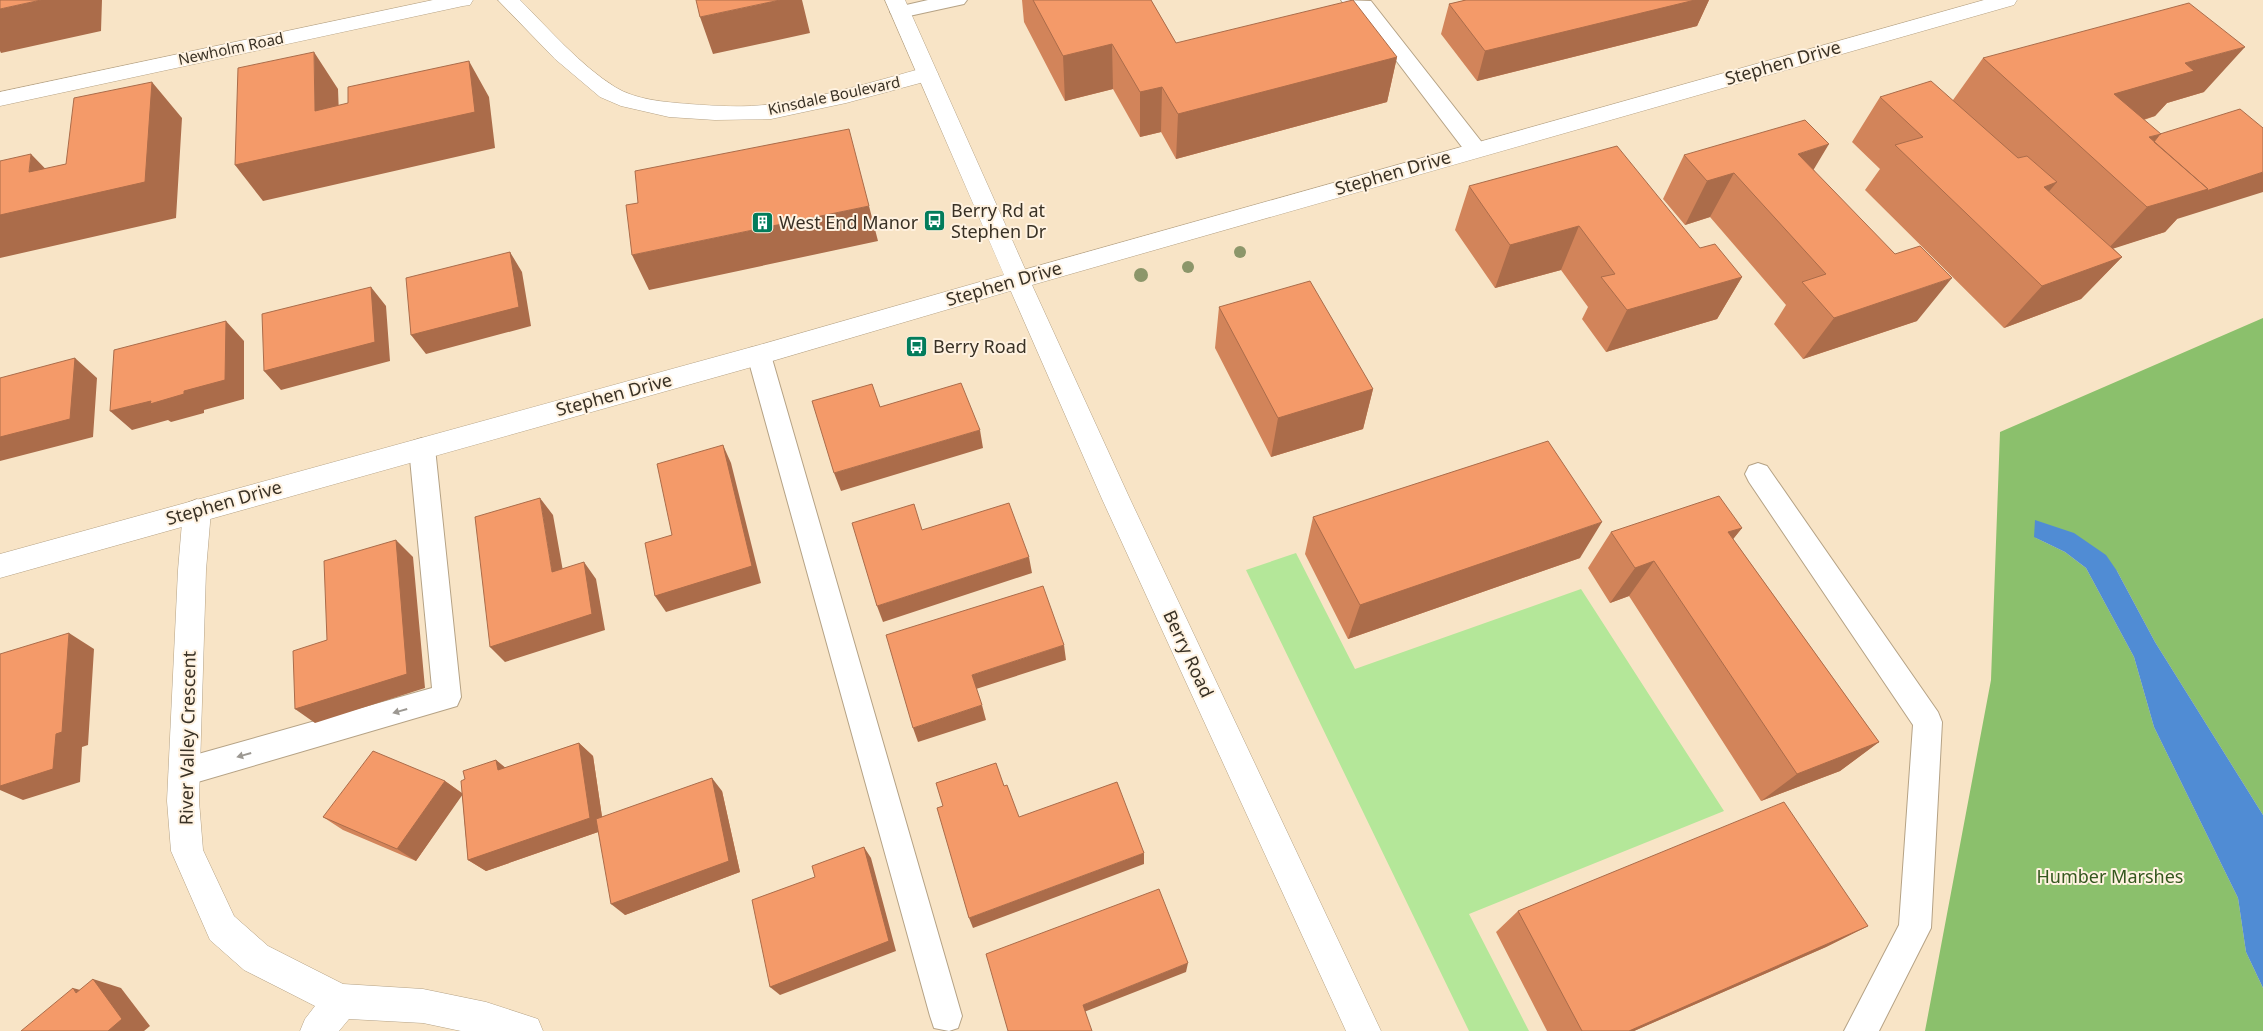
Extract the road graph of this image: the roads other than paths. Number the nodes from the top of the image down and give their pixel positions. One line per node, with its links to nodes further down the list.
1 (463, 0): 8 (street, Newholm Road)
2 (508, 0): 7 (street, Kinsdale Boulevard)
3 (957, 0): 6 (lane)
4 (1351, 0): 9 (lane)
5 (2007, 0): 9 (street, Stephen Drive)
6 (897, 6): 7 (street, Berry Road)
7 (927, 74): 10 (street, Berry Road)
8 (0, 99)
9 (1476, 150): 10 (street, Stephen Drive)
10 (1018, 280): 11 (street, Stephen Drive); 21 (street, Berry Road)
11 (760, 355): 12 (street, Stephen Drive); 18 (lane)
12 (422, 448): 14 (street, Stephen Drive); 16 (lane, one-way to 16)
13 (1758, 474): 22 (lane)
14 (196, 511): 15 (street, Stephen Drive); 16 (street, River Valley Crescent)
15 (0, 566)
16 (184, 772): 17 (street, River Valley Crescent)
17 (341, 1001): 19 (street); 20 (street, River Valley Crescent)
18 (946, 1016)
19 (317, 1031)
20 (526, 1031)
21 (1364, 1031)
22 (1861, 1031)

